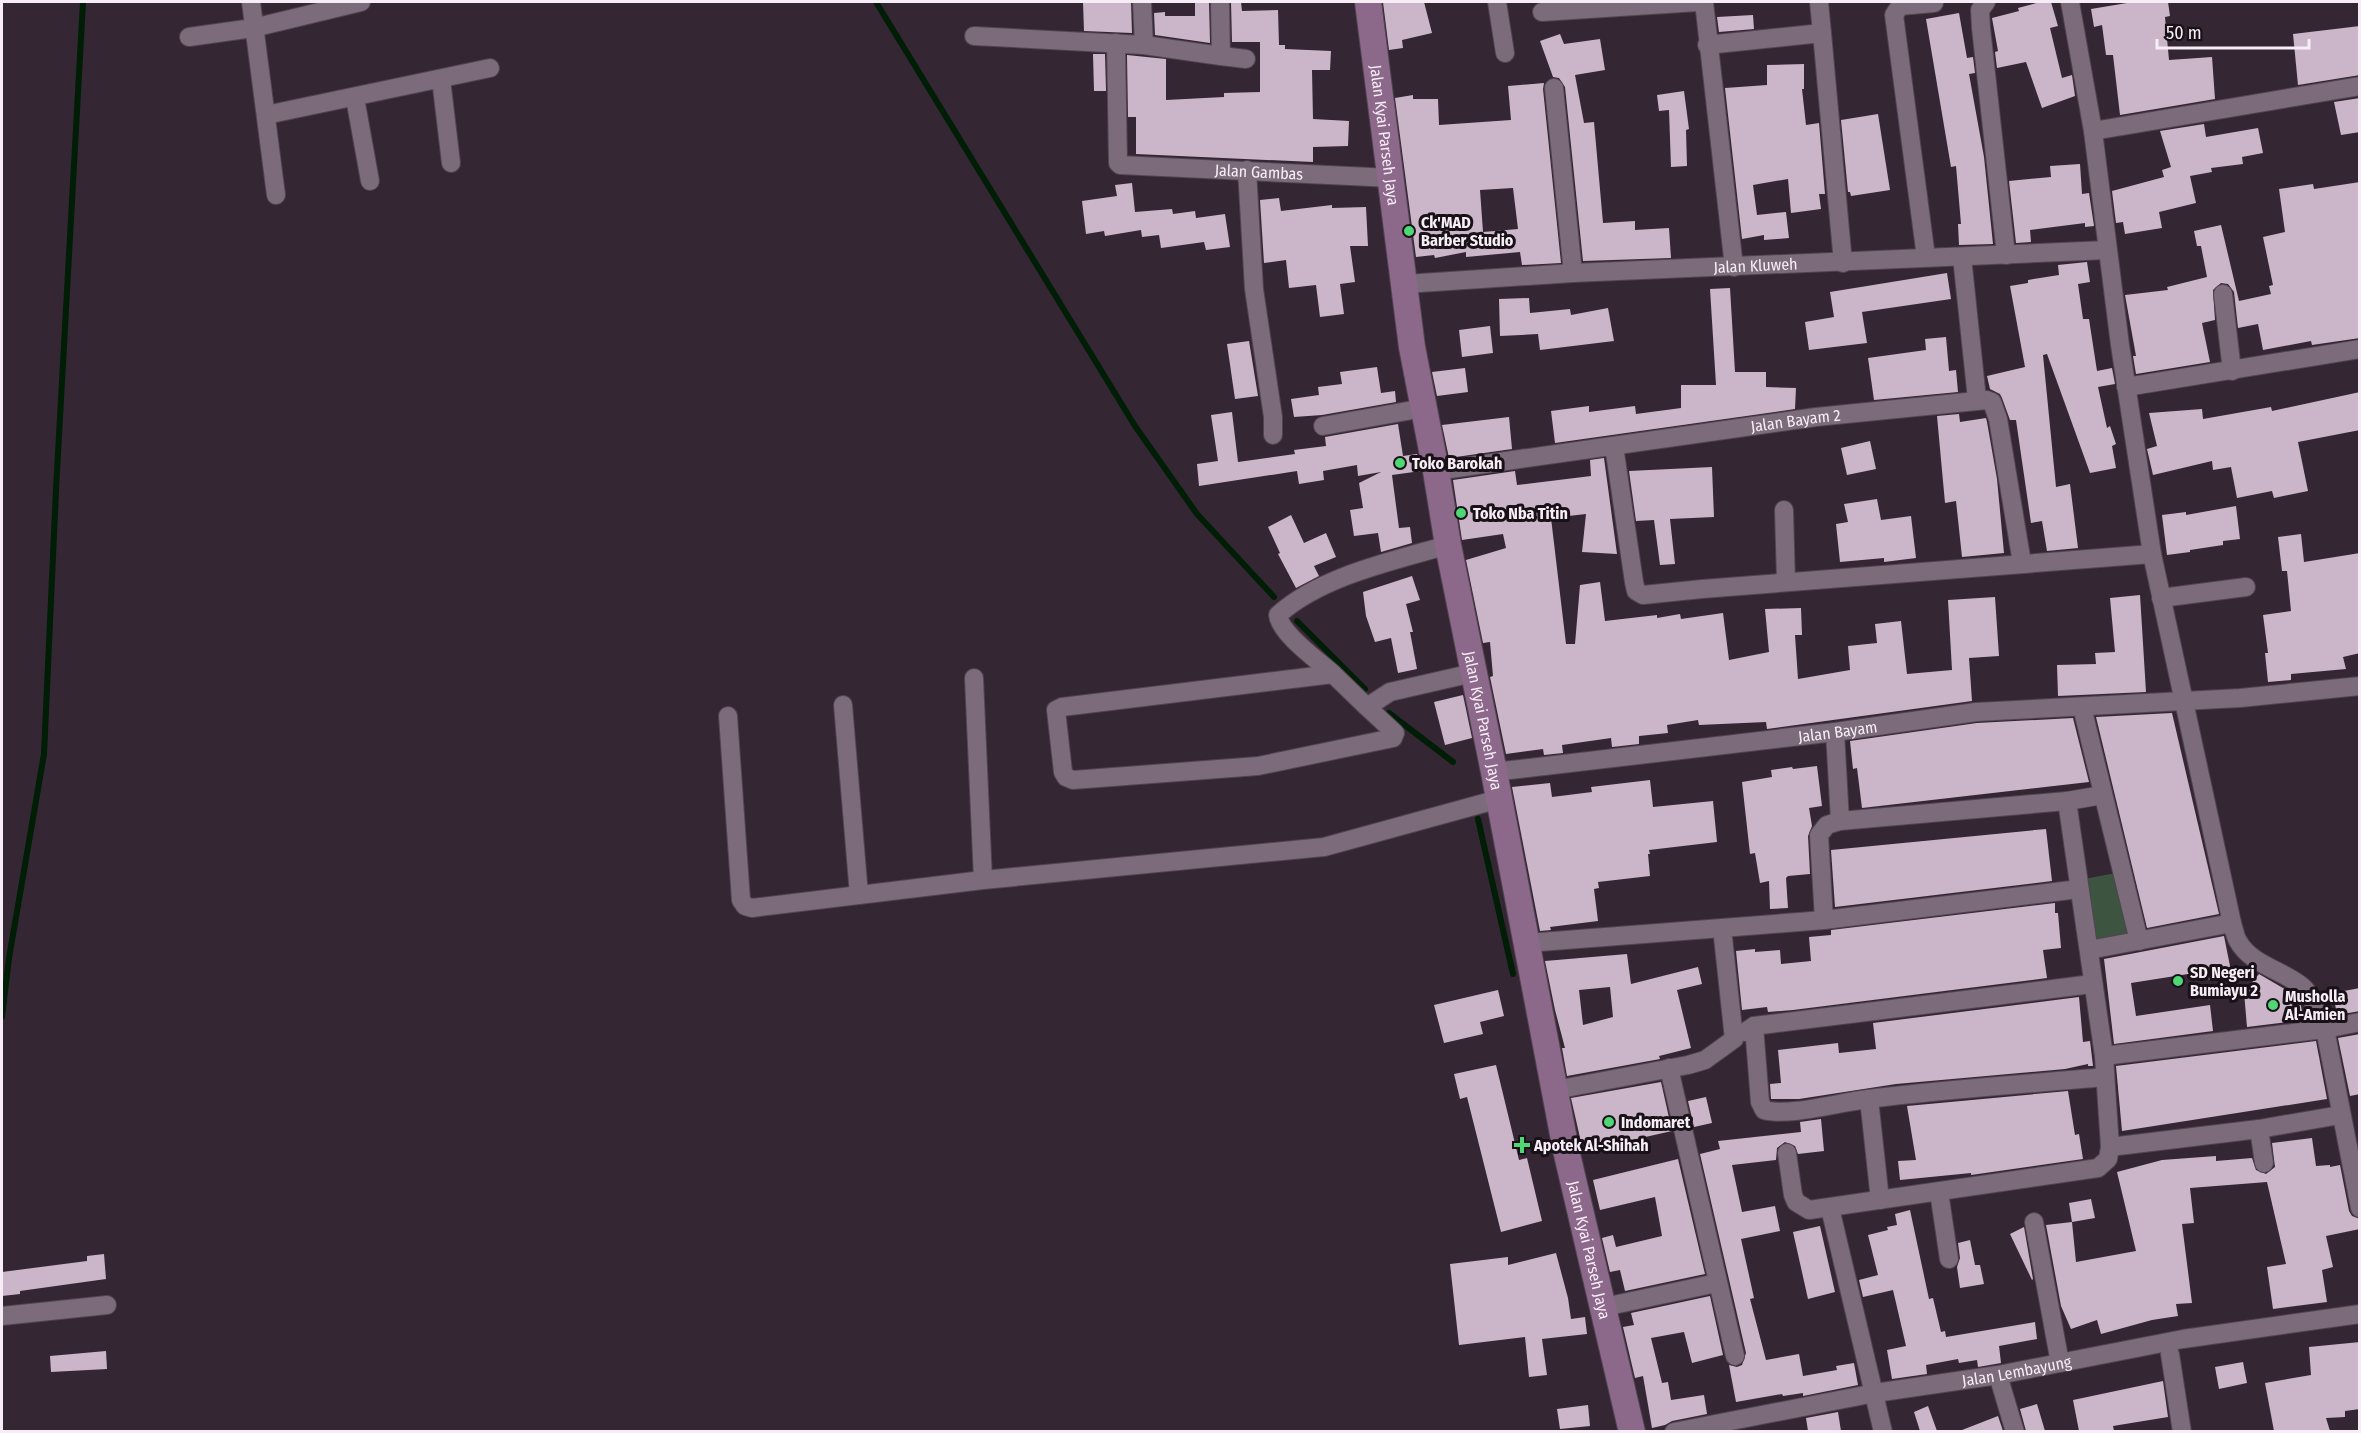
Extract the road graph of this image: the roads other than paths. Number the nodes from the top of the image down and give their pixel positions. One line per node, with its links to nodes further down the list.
1 (251, 2): 15 (street)
2 (361, 2): 15 (street)
3 (1142, 2): 20 (street)
4 (1220, 2): 23 (street)
5 (1368, 2): 34 (main road, Jalan Kyai Parseh Jaya)
6 (1497, 2): 22 (street)
7 (1698, 2): 13 (street)
8 (1704, 2): 21 (street)
9 (1819, 2): 16 (street)
10 (1986, 2): 38 (street)
11 (2070, 2): 31 (street)
12 (1934, 3): 39 (street)
13 (1569, 6): 14 (street)
14 (1542, 12)
15 (253, 28): 18 (street); 30 (street)
16 (1822, 33): 21 (street); 41 (street)
17 (974, 36): 19 (street)
18 (189, 37)
19 (1116, 43): 20 (street); 33 (street, Jalan Gambas)
20 (1144, 45): 23 (street)
21 (1707, 45): 42 (street)
22 (1505, 53)
23 (1221, 56): 24 (street)
24 (1246, 59)
25 (490, 69): 26 (street)
26 (441, 79): 29 (street); 32 (street)
27 (2360, 86): 31 (street)
28 (1554, 88): 43 (street)
29 (355, 98): 30 (street); 35 (street)
30 (266, 115): 36 (street)
31 (2093, 131): 37 (street)
32 (451, 163)
33 (1247, 170): 34 (street, Jalan Gambas); 52 (street)
34 (1392, 178): 44 (main road, Jalan Kyai Parseh Jaya)
35 (370, 181)
36 (276, 195)
37 (2107, 250): 38 (street, Jalan Kluweh); 48 (street)
38 (2006, 255): 40 (street, Jalan Kluweh)
39 (1926, 257): 40 (street, Jalan Kluweh); 41 (street, Jalan Kluweh)
40 (1962, 257): 49 (street)
41 (1843, 263): 42 (street, Jalan Kluweh)
42 (1734, 267): 43 (street, Jalan Kluweh)
43 (1573, 273): 44 (street, Jalan Kluweh)
44 (1405, 285): 50 (main road, Jalan Kyai Parseh Jaya)
45 (2223, 294): 47 (street)
46 (2360, 349): 47 (street)
47 (2232, 371): 48 (street)
48 (2126, 387): 57 (street)
49 (1977, 399): 53 (street, Jalan Bayam 2); 58 (street)
50 (1424, 408): 51 (street); 54 (main road, Jalan Kyai Parseh Jaya)
51 (1323, 426)
52 (1274, 435)
53 (1614, 446): 54 (street, Jalan Bayam 2); 59 (street)
54 (1436, 471): 56 (main road, Jalan Kyai Parseh Jaya)
55 (1784, 510): 59 (street)
56 (1448, 545): 62 (main road, Jalan Kyai Parseh Jaya); 63 (street)
57 (2152, 554): 58 (street); 61 (street)
58 (2022, 563): 59 (street)
59 (1786, 582)
60 (2246, 587): 61 (street)
61 (2161, 598): 66 (street)
62 (1473, 673): 68 (street); 72 (main road, Jalan Kyai Parseh Jaya)
63 (1333, 674): 68 (street); 68 (street)
64 (974, 678): 77 (street)
65 (2360, 686): 66 (street, Jalan Bayam)
66 (2182, 701): 69 (street, Jalan Bayam); 81 (street)
67 (843, 705): 79 (street)
68 (1367, 707)
69 (2082, 707): 71 (street, Jalan Bayam); 73 (street)
70 (728, 716): 79 (street)
71 (1835, 732): 72 (street, Jalan Bayam); 76 (street)
72 (1494, 772): 74 (main road, Jalan Kyai Parseh Jaya)
73 (2103, 795): 75 (street); 83 (street)
74 (1499, 799): 77 (street); 84 (main road, Jalan Kyai Parseh Jaya)
75 (2067, 801): 76 (street); 78 (street)
76 (1840, 821): 80 (street)
77 (983, 880): 79 (street)
78 (2079, 889): 80 (street); 85 (street)
79 (859, 895)
80 (1824, 920): 82 (street)
81 (2232, 923): 83 (street); 89 (street)
82 (1722, 928): 84 (street); 90 (street)
83 (2139, 941): 85 (street)
84 (1527, 943): 94 (main road, Jalan Kyai Parseh Jaya)
85 (2089, 950): 86 (street)
86 (2092, 984): 88 (street); 91 (street)
87 (2360, 1022): 89 (street)
88 (1754, 1026): 90 (street); 95 (street)
89 (2325, 1029): 91 (street); 96 (street)
90 (1734, 1039): 92 (street)
91 (2104, 1056): 93 (street)
92 (1669, 1068): 94 (street); 107 (street)
93 (2105, 1077): 95 (street); 98 (street)
94 (1554, 1090): 109 (main road, Jalan Kyai Parseh Jaya)
95 (1869, 1099): 102 (street)
96 (2340, 1115): 97 (street); 103 (street)
97 (2259, 1129): 98 (street); 100 (street)
98 (2110, 1147): 101 (street)
99 (1787, 1153): 104 (street)
100 (2264, 1163)
101 (1939, 1192): 102 (street); 106 (street)
102 (1880, 1200): 104 (street)
103 (2359, 1206)
104 (1830, 1208): 116 (street)
105 (2034, 1222): 114 (street)
106 (1949, 1259)
107 (1718, 1283): 109 (street); 113 (street)
108 (107, 1305): 111 (street)
109 (1604, 1307): 117 (main road, Jalan Kyai Parseh Jaya)
110 (2360, 1314): 114 (street, Jalan Lembayung)
111 (2, 1316)
112 (2170, 1354): 121 (street)
113 (1735, 1356)
114 (2060, 1363): 115 (street, Jalan Lembayung)
115 (1998, 1375): 116 (street, Jalan Lembayung); 120 (street)
116 (1875, 1393): 118 (street, Jalan Lembayung); 119 (street)
117 (1632, 1431)
118 (1674, 1431)
119 (1883, 1431)
120 (2015, 1431)
121 (2182, 1431)

